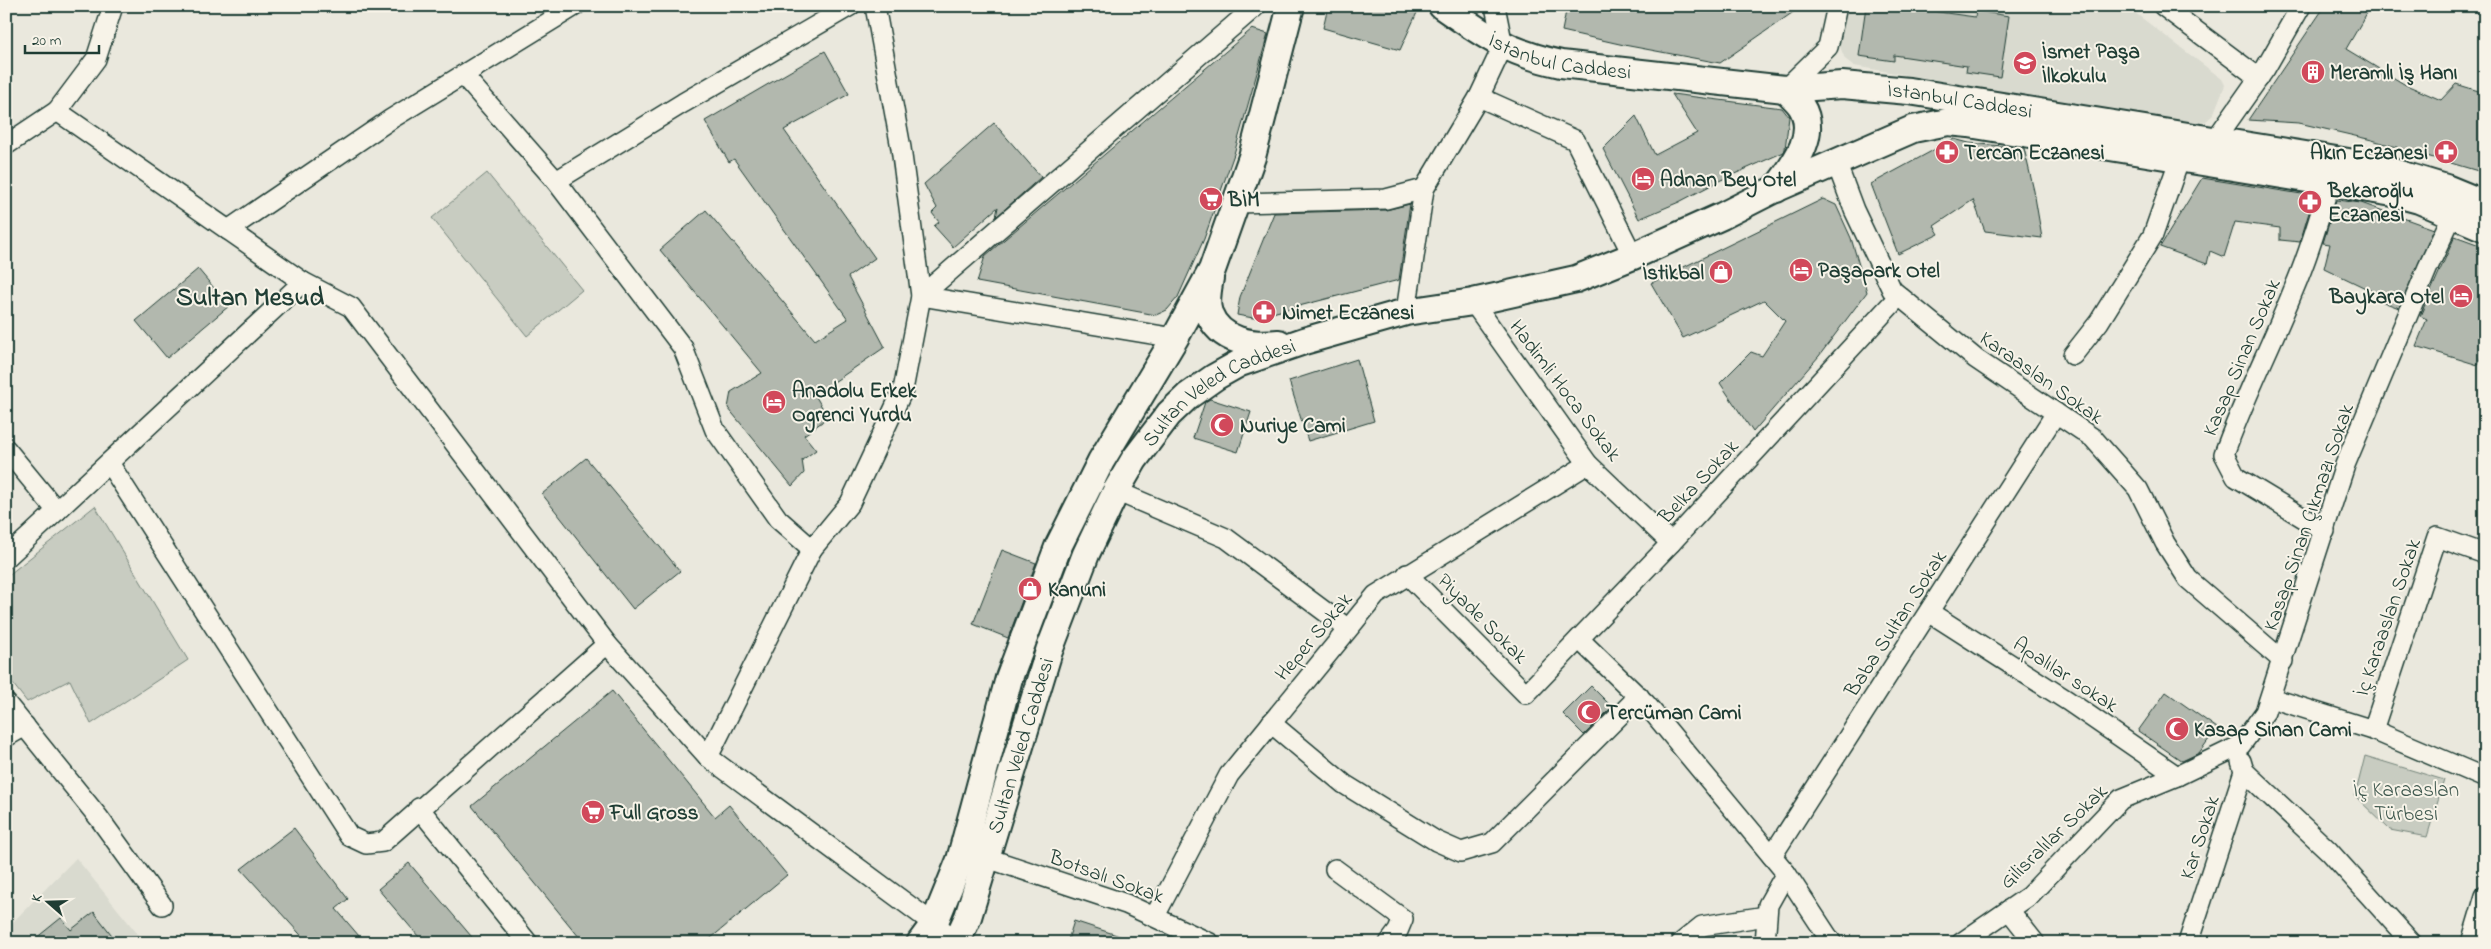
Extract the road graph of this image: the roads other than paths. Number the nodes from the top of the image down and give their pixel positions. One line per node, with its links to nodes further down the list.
1 (113, 6): 17 (street)
2 (576, 6): 13 (street)
3 (850, 6): 23 (street)
4 (875, 6): 35 (street)
5 (1256, 6): 35 (street)
6 (1291, 6): 27 (main road)
7 (1442, 6): 12 (main road, İstanbul Caddesi)
8 (1495, 6): 12 (street)
9 (1837, 6): 15 (street)
10 (2163, 6): 14 (street)
11 (2301, 6): 14 (street)
12 (1503, 46): 15 (main road, İstanbul Caddesi); 16 (street)
13 (463, 75): 23 (street); 31 (street)
14 (2259, 78): 19 (street)
15 (1785, 89): 19 (main road, İstanbul Caddesi); 26 (main road)
16 (1479, 97): 25 (street); 32 (street)
17 (57, 111): 20 (street); 31 (street)
18 (1969, 124): 21 (main road, İstanbul Caddesi); 22 (main road, Sultan Veled Caddesi)
19 (2215, 140): 28 (main road, İstanbul Caddesi)
20 (6, 145)
21 (2180, 158): 24 (main road, İstanbul Caddesi); 41 (street)
22 (1836, 162): 26 (main road, Sultan Veled Caddesi); 36 (street, Karaaslan Sokak)
23 (556, 181): 50 (street)
24 (2330, 182): 29 (main road, İstanbul Caddesi); 48 (street, Kasap Sinan Sokak)
25 (1424, 189): 27 (street); 38 (street)
26 (1775, 189): 32 (main road, Sultan Veled Caddesi)
27 (1236, 203): 33 (main road)
28 (2485, 204)
29 (2453, 214): 30 (main road, İstanbul Caddesi); 48 (street, Kasap Sinan Çıkmazı Sokak)
30 (2485, 228)
31 (228, 230): 34 (street)
32 (1633, 256): 37 (main road, Sultan Veled Caddesi)
33 (1212, 270): 39 (main road, Sultan Veled Caddesi); 40 (main road)
34 (303, 282): 44 (street); 57 (street)
35 (921, 296): 39 (street); 50 (street)
36 (1899, 296): 42 (street, Karaaslan Sokak); 49 (street, Belka Sokak)
37 (1473, 302): 38 (main road, Sultan Veled Caddesi); 45 (street, Hadimli Hoca Sokak)
38 (1406, 312): 40 (main road, Sultan Veled Caddesi)
39 (1175, 338): 82 (main road, Sultan Veled Caddesi)
40 (1304, 341): 46 (main road, Sultan Veled Caddesi)
41 (2073, 355)
42 (2056, 413): 54 (street, Baba Sultan Sokak); 58 (street, Karaaslan Sokak)
43 (6, 449): 47 (street)
44 (109, 463): 47 (street); 72 (street)
45 (1588, 464): 49 (street, Hadimli Hoca Sokak); 53 (street, Heper Sokak)
46 (1116, 491): 55 (street); 74 (main road, Sultan Veled Caddesi)
47 (57, 511): 52 (street)
48 (2325, 531): 58 (street, Kasap Sinan Çıkmazı Sokak)
49 (1671, 543): 56 (street, Belka Sokak)
50 (812, 549): 68 (street)
51 (2485, 554): 65 (street, İç Karaaslan Sokak)
52 (6, 558)
53 (1408, 574): 55 (street, Heper Sokak); 59 (street, Piyade Sokak)
54 (1929, 612): 70 (street, Apalılar sokak); 73 (street, Baba Sultan Sokak)
55 (1347, 628): 63 (street, Heper Sokak)
56 (1579, 639): 59 (street, Belka Sokak); 60 (street)
57 (607, 644): 68 (street); 72 (street)
58 (2283, 661): 61 (street, Kasap Sinan Çıkmazı Sokak)
59 (1526, 694)
60 (1639, 696): 63 (street); 73 (street)
61 (2271, 698): 65 (street); 67 (street, Gilisralılar Sokak)
62 (6, 702): 64 (street)
63 (1271, 723): 80 (street, Heper Sokak)
64 (25, 726): 66 (street); 78 (street)
65 (2373, 730): 71 (street)
66 (6, 737)
67 (2241, 745): 69 (street, Kar Sokak); 70 (street, Gilisralılar Sokak)
68 (708, 757): 82 (street)
69 (2244, 771): 92 (street, Kar Sokak); 93 (street)
70 (2178, 776): 79 (street, Gilisralılar Sokak)
71 (2485, 778)
72 (420, 808): 84 (street)
73 (1772, 856): 76 (street)
74 (987, 858): 80 (street, Botsalı Sokak); 83 (main road, Sultan Veled Caddesi)
75 (1335, 869): 86 (street)
76 (1786, 873): 81 (street); 89 (street)
77 (2485, 896): 94 (street)
78 (162, 904)
79 (2008, 910): 90 (street, Gilisralılar Sokak); 91 (street)
80 (1155, 916): 85 (street, Botsalı Sokak)
81 (1766, 916): 87 (street); 88 (street)
82 (927, 933): 83 (street)
83 (957, 942)
84 (528, 943)
85 (1210, 943)
86 (1389, 943)
87 (1681, 943)
88 (1765, 943)
89 (1832, 943)
90 (1961, 943)
91 (2035, 943)
92 (2188, 943)
93 (2412, 943)
94 (2471, 943)

